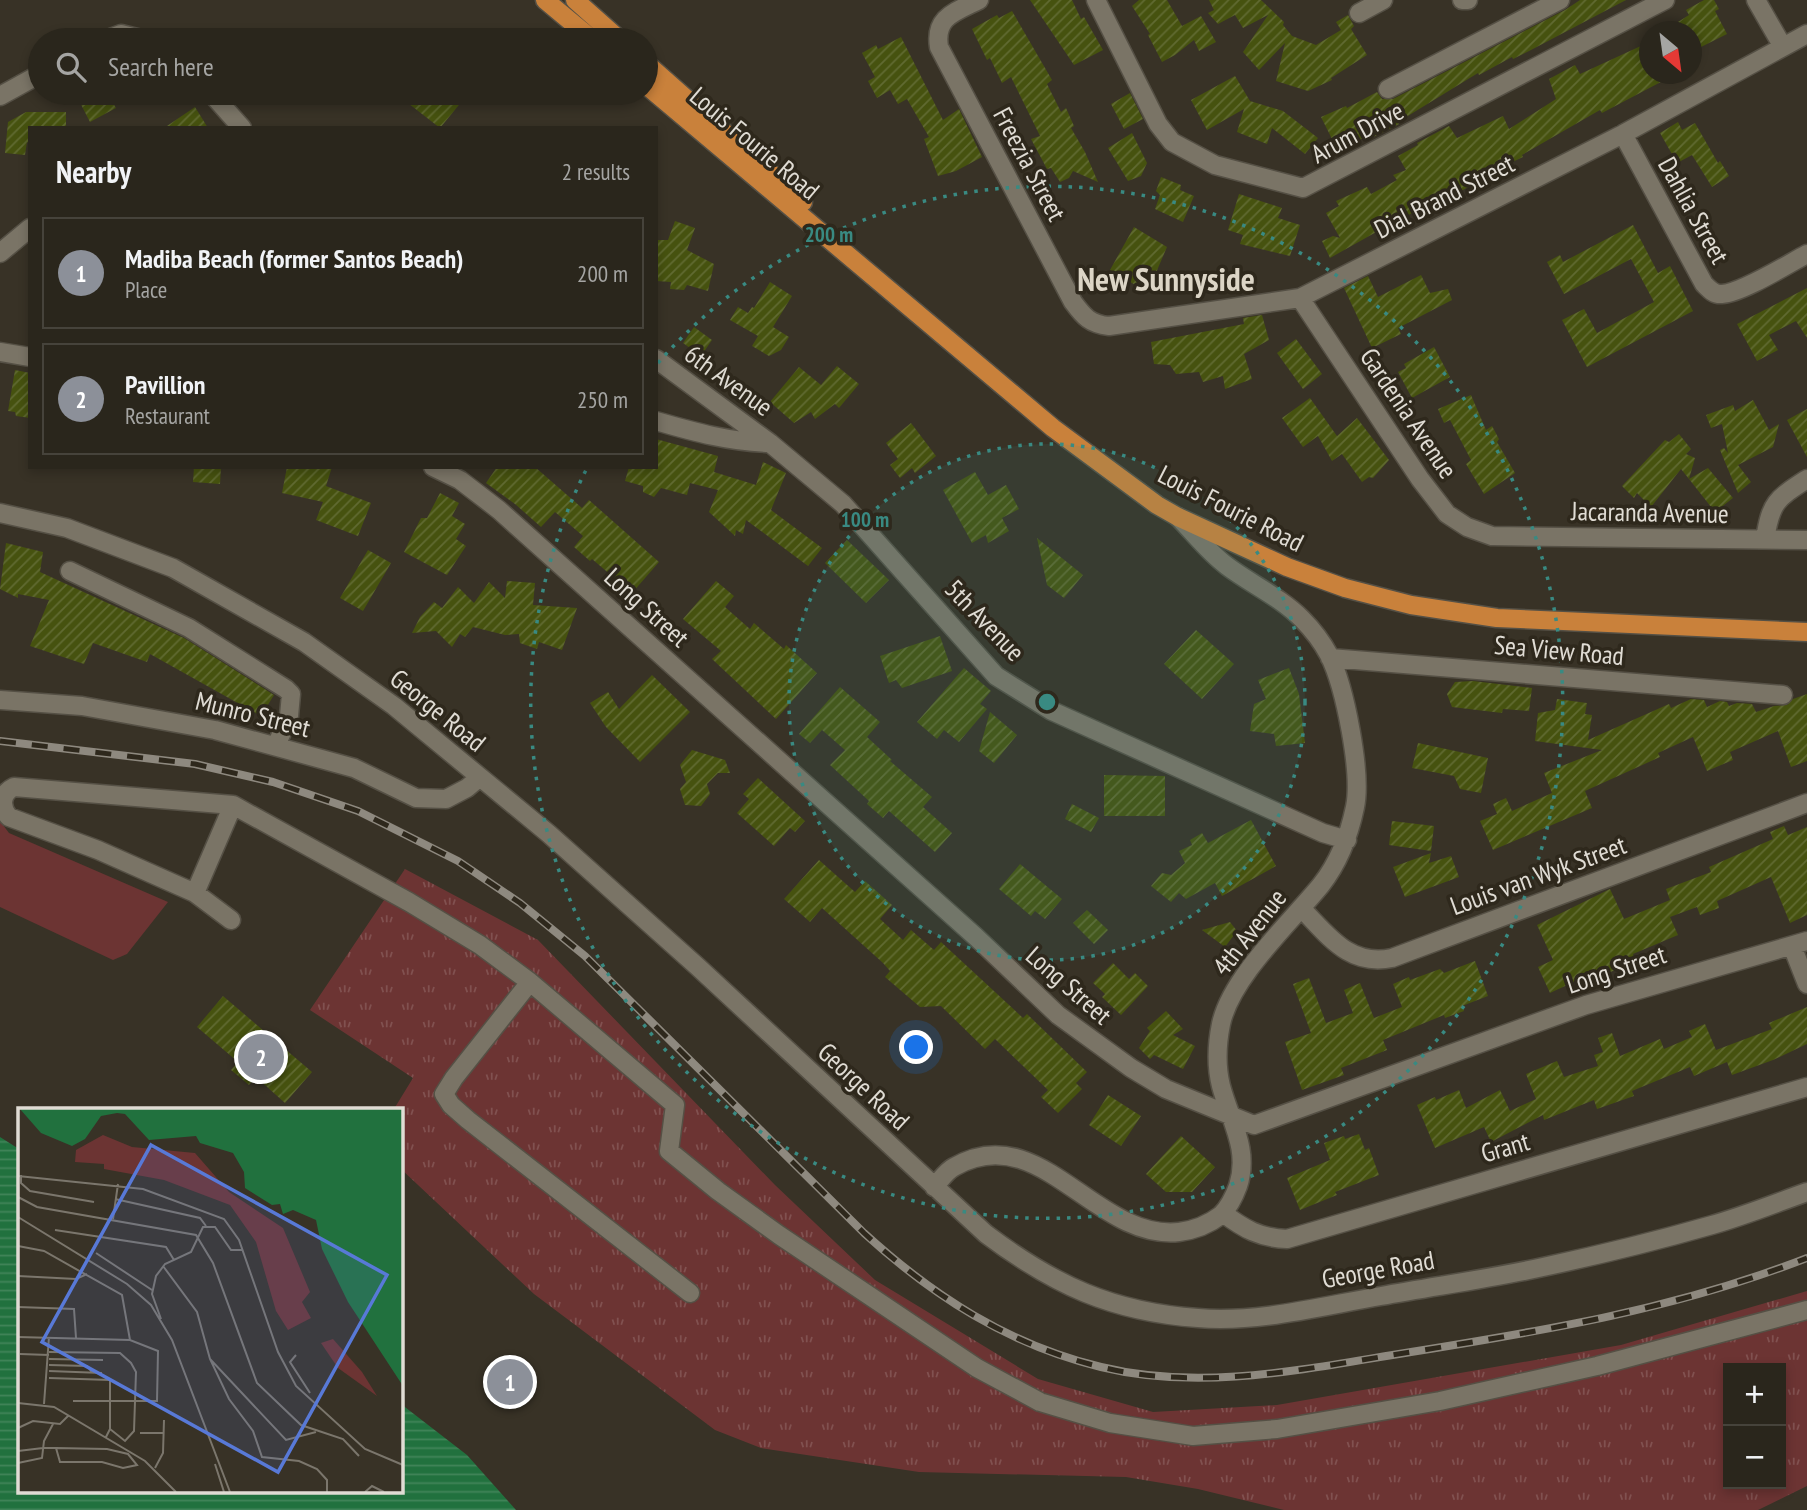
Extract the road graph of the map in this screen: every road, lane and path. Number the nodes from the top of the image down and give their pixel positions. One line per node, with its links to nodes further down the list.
1 (545, 0): 12 (main road)
2 (575, 0): 13 (main road)
3 (979, 0): 28 (street, Freezia Street)
4 (1096, 0): 9 (street, Arum Drive)
5 (1383, 0): 11 (street)
6 (1462, 0): 7 (street)
7 (1468, 0)
8 (1560, 0): 18 (street)
9 (1665, 0)
10 (1756, 0): 15 (street)
11 (1359, 13)
12 (579, 28)
13 (606, 28)
14 (1807, 34): 15 (street, Dial Brand Street)
15 (1783, 47): 23 (street, Dial Brand Street)
16 (658, 74): 33 (main road)
17 (28, 81): 20 (street)
18 (1388, 89)
19 (658, 95): 33 (main road, Louis Fourie Road)
20 (0, 96)
21 (222, 105): 22 (street)
22 (240, 126)
23 (1623, 134): 26 (street, Dahlia Street); 27 (street, Dial Brand Street)
24 (28, 230): 25 (street)
25 (0, 253)
26 (1807, 254)
27 (1300, 298): 28 (street, Dial Brand Street); 39 (street, Gardenia Avenue)
28 (1083, 316)
29 (0, 352): 30 (street)
30 (28, 357)
31 (658, 360): 34 (street, 6th Avenue)
32 (658, 422): 34 (street)
33 (1053, 428): 38 (main road, Louis Fourie Road)
34 (770, 443): 52 (street, 5th Avenue)
35 (437, 469): 60 (street, Long Street)
36 (1807, 479): 40 (street)
37 (0, 513): 48 (street, George Road)
38 (1178, 517): 43 (main road, Louis Fourie Road); 44 (street, 4th Avenue)
39 (1492, 536): 40 (street, Jacaranda Avenue)
40 (1765, 539): 41 (street, Jacaranda Avenue)
41 (1807, 540)
42 (70, 571): 47 (street)
43 (1807, 632)
44 (1330, 658): 45 (street, Sea View Road); 52 (street, 4th Avenue)
45 (1783, 695)
46 (0, 700): 47 (street, Munro Street)
47 (276, 746): 48 (street, Munro Street)
48 (480, 777): 61 (street, George Road)
49 (1, 799): 51 (street); 53 (street)
50 (1807, 803): 54 (street, Louis van Wyk Street)
51 (233, 806): 53 (street); 57 (street)
52 (1346, 840): 54 (street, 4th Avenue)
53 (195, 893): 55 (street)
54 (1301, 908): 60 (street, 4th Avenue)
55 (231, 920)
56 (1800, 944): 58 (street); 60 (street, Long Street)
57 (530, 982): 64 (street); 65 (street)
58 (1807, 984)
59 (1807, 1087): 63 (street, Grant)
60 (1231, 1115): 63 (street, 4th Avenue)
61 (934, 1187): 62 (street, George Road); 63 (street)
62 (1807, 1192)
63 (1223, 1213)
64 (690, 1293)
65 (1807, 1310)

